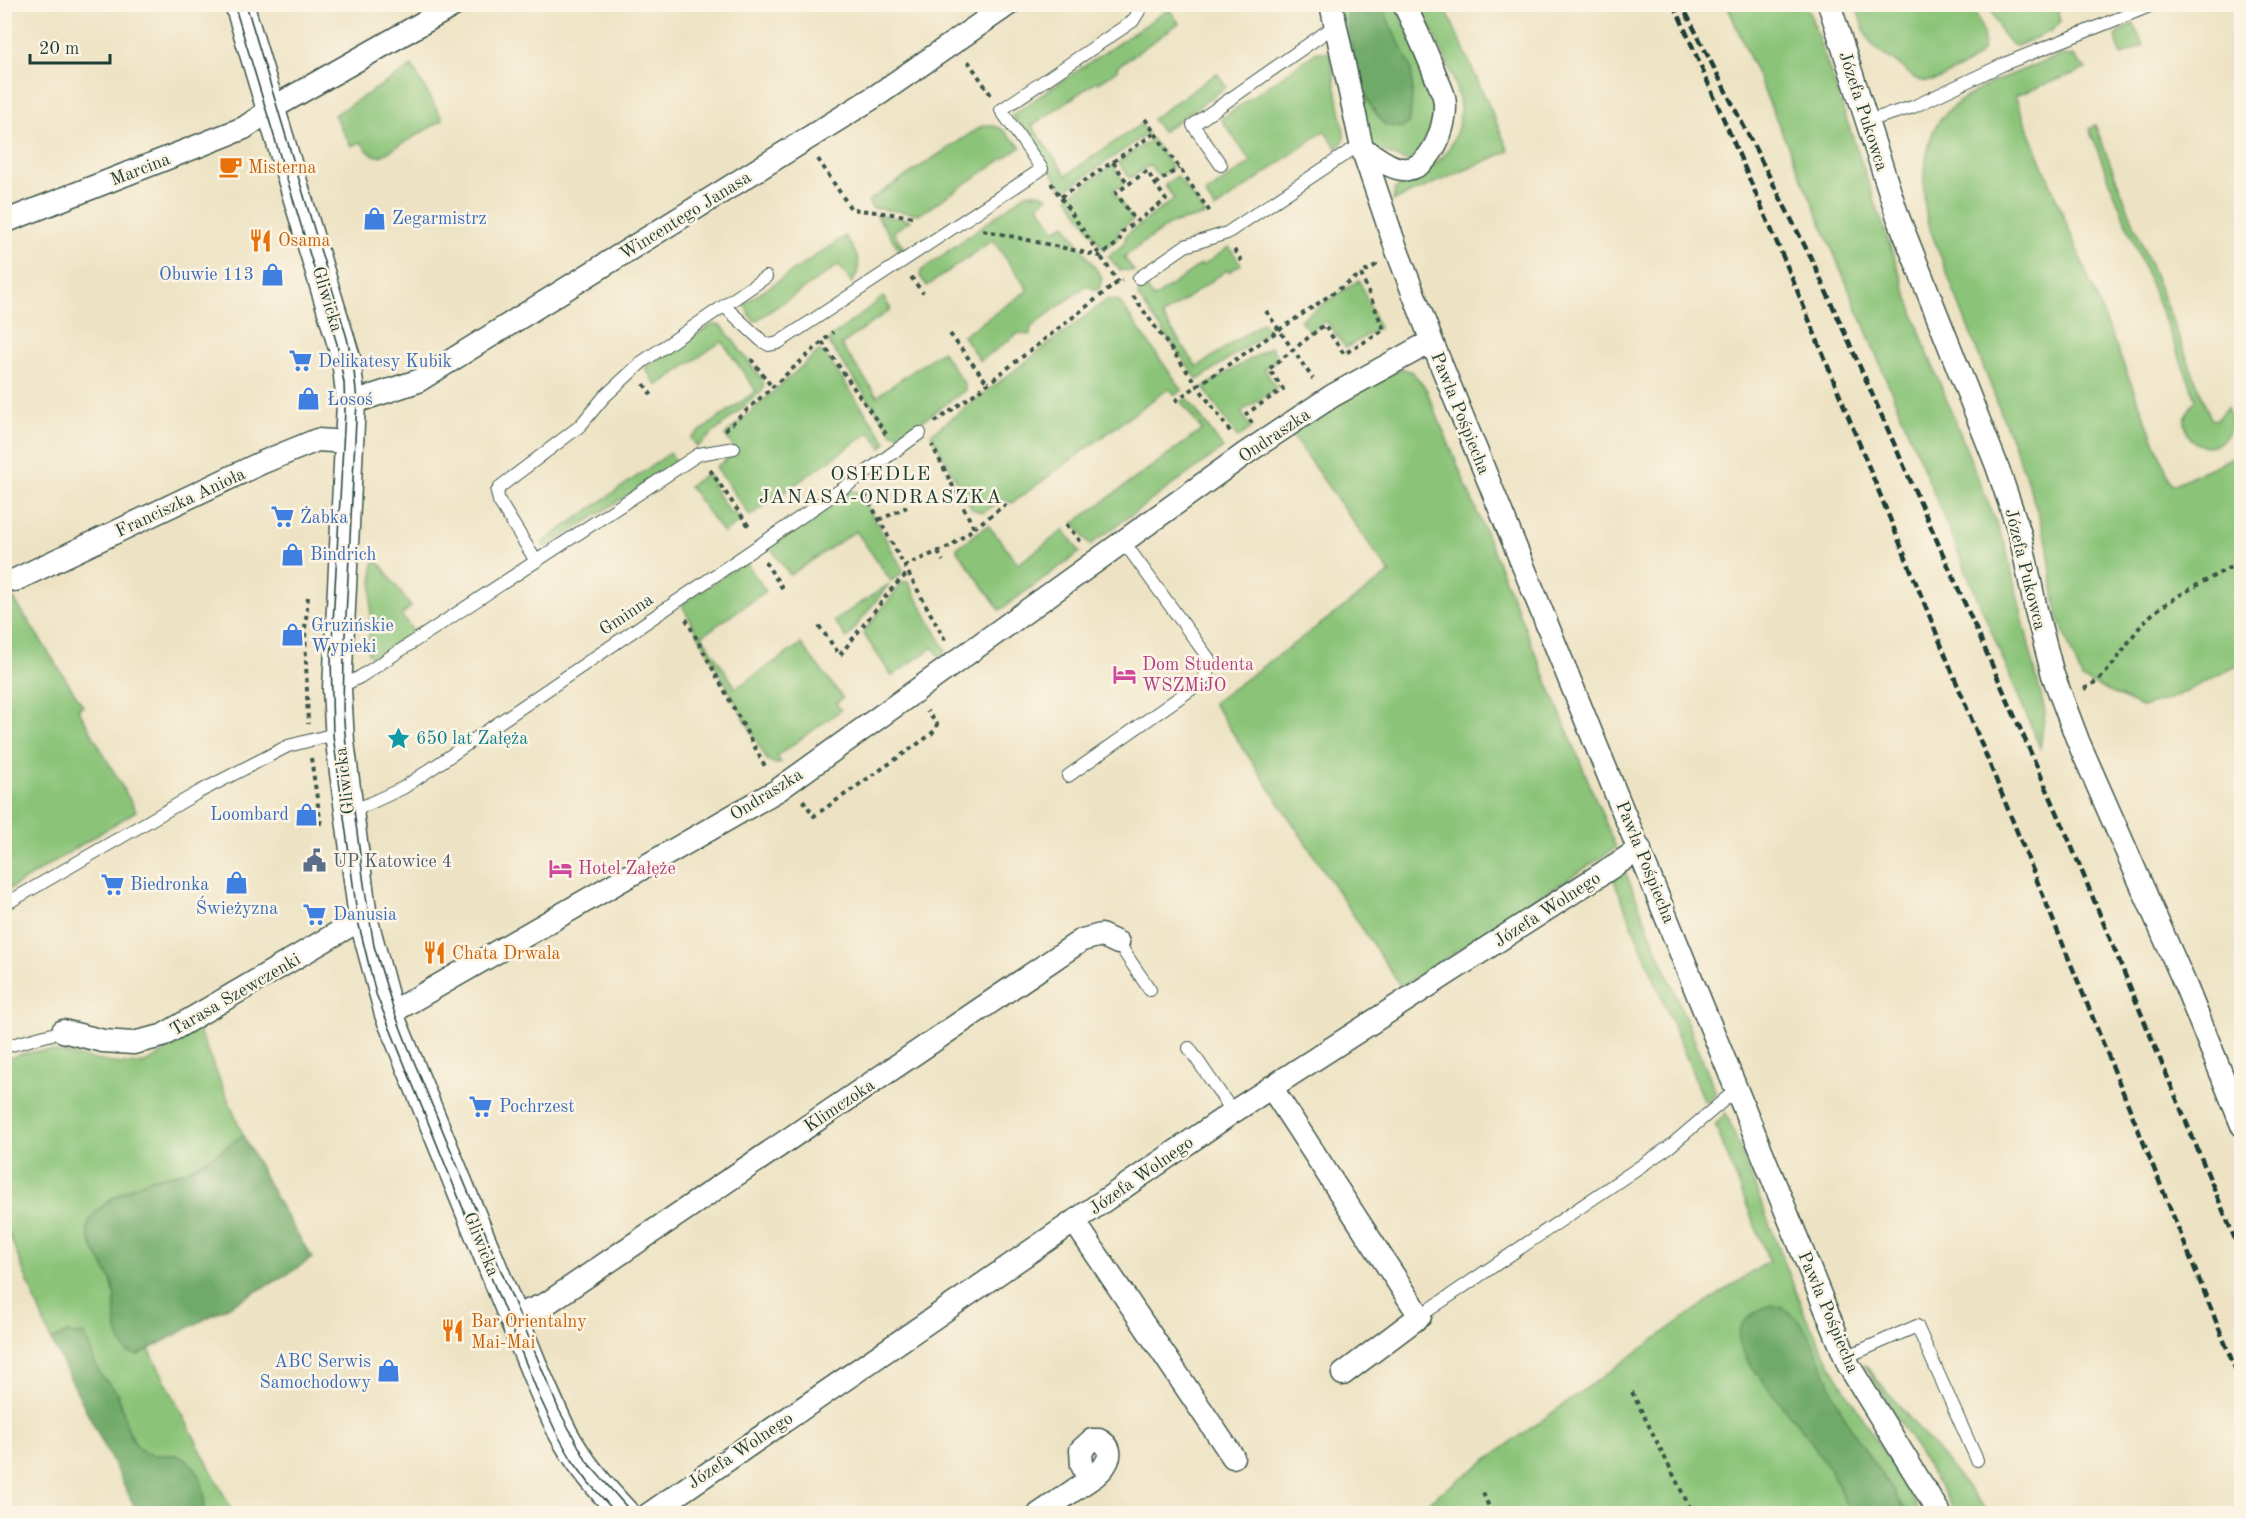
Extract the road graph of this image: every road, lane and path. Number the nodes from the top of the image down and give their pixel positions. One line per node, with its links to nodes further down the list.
1 (239, 4): 10 (street, Gliwicka)
2 (456, 4): 10 (street, Marcina)
3 (1009, 4): 53 (street, Wincentego Janasa)
4 (1140, 4): 11 (lane)
5 (1404, 4): 20 (street)
6 (1829, 4): 13 (street, Józefa Pukowca)
7 (2155, 4): 13 (lane)
8 (1334, 15): 15 (street, Pawła Pośpiecha); 18 (lane)
9 (964, 56): 11 (path)
10 (271, 110): 29 (street, Marcina); 53 (street, Gliwicka)
11 (1001, 110): 21 (lane)
12 (1145, 119): 14 (path)
13 (1867, 122): 99 (street, Józefa Pukowca)
14 (1155, 133): 17 (path); 19 (path)
15 (1362, 148): 20 (street); 25 (street, Pawła Pośpiecha); 38 (lane)
16 (814, 153): 27 (path)
17 (1113, 162): 22 (path); 24 (path)
18 (1221, 165)
19 (1179, 168): 23 (path); 26 (path)
20 (1406, 169): 25 (street)
21 (1042, 170): 24 (path); 41 (lane)
22 (1128, 184): 23 (path); 28 (path)
23 (1155, 184): 28 (path)
24 (1061, 197): 33 (path)
25 (1379, 197): 47 (street, Pawła Pośpiecha)
26 (1210, 212)
27 (916, 217)
28 (1136, 221): 33 (path)
29 (4, 222)
30 (974, 228): 33 (path)
31 (1230, 244): 34 (path)
32 (1373, 255): 36 (path)
33 (1101, 256): 39 (path)
34 (1244, 264)
35 (909, 274): 40 (path)
36 (1361, 274): 44 (path); 48 (path)
37 (766, 276): 41 (lane)
38 (1139, 278): 39 (path)
39 (1120, 281): 49 (path); 50 (path)
40 (923, 293)
41 (724, 306): 70 (lane)
42 (1266, 311): 44 (path)
43 (837, 328): 46 (path)
44 (1280, 330): 48 (path); 50 (path)
45 (950, 334): 49 (path)
46 (822, 342): 58 (path); 59 (path)
47 (1434, 347): 51 (street, Ondraszka); 87 (street, Pawła Pośpiecha)
48 (1294, 351): 51 (path); 57 (path)
49 (988, 384): 54 (path)
50 (1198, 386): 52 (path); 57 (path)
51 (1327, 399): 57 (street, Ondraszka)
52 (1175, 401)
53 (351, 402): 55 (street, Gliwicka)
54 (921, 433): 58 (lane, Gminna); 65 (path)
55 (350, 442): 75 (street, Franciszka Anioła); 80 (street, Gliwicka)
56 (734, 448): 59 (lane)
57 (1242, 448): 66 (street, Ondraszka)
58 (897, 450): 60 (lane, Gminna)
59 (699, 454): 67 (path); 70 (lane)
60 (856, 479): 63 (path); 67 (lane, Gminna)
61 (907, 507): 63 (path)
62 (1008, 509): 65 (path)
63 (879, 520): 73 (path)
64 (1066, 524): 68 (path)
65 (974, 528): 69 (path)
66 (1123, 542): 79 (street, Ondraszka); 84 (lane)
67 (758, 545): 76 (path); 77 (lane, Gminna)
68 (1083, 545)
69 (938, 552): 71 (path); 73 (path)
70 (536, 561): 80 (lane)
71 (943, 561)
72 (2241, 561): 81 (path)
73 (904, 567): 74 (path)
74 (908, 573): 78 (path); 79 (path)
75 (15, 580)
76 (783, 589)
77 (677, 601): 85 (path); 86 (lane, Gminna)
78 (819, 626)
79 (957, 662): 85 (street, Ondraszka)
80 (337, 689): 83 (street, Gliwicka)
81 (2080, 691)
82 (922, 703): 85 (path)
83 (339, 733): 86 (street, Gliwicka); 88 (lane)
84 (1068, 776)
85 (788, 792): 92 (street, Ondraszka)
86 (348, 814): 89 (street, Gliwicka)
87 (1640, 849): 96 (street, Józefa Wolnego); 97 (street, Pawła Pośpiecha)
88 (4, 905)
89 (363, 918): 92 (street, Gliwicka); 93 (street, Tarasa Szewczenki)
90 (1118, 943): 91 (lane, Klimczoka); 102 (street, Klimczoka)
91 (1150, 990)
92 (389, 1014): 102 (street, Gliwicka)
93 (63, 1030): 94 (lane)
94 (4, 1047)
95 (1189, 1048): 98 (lane)
96 (1271, 1087): 98 (street, Józefa Wolnego); 101 (street)
97 (1737, 1089): 101 (lane); 103 (street, Pawła Pośpiecha)
98 (1233, 1112): 100 (street, Józefa Wolnego)
99 (2241, 1125)
100 (1074, 1221): 106 (street); 111 (street, Józefa Wolnego)
101 (1420, 1316): 104 (street)
102 (513, 1317): 110 (street, Gliwicka)
103 (1846, 1357): 107 (lane); 115 (street, Pawła Pośpiecha)
104 (1343, 1374)
105 (1632, 1392): 114 (path)
106 (1233, 1457)
107 (1977, 1460)
108 (1089, 1480): 112 (street)
109 (1483, 1493): 113 (path)
110 (625, 1514)
111 (649, 1514)
112 (1039, 1514)
113 (1492, 1514)
114 (1693, 1514)
115 (1940, 1514)

